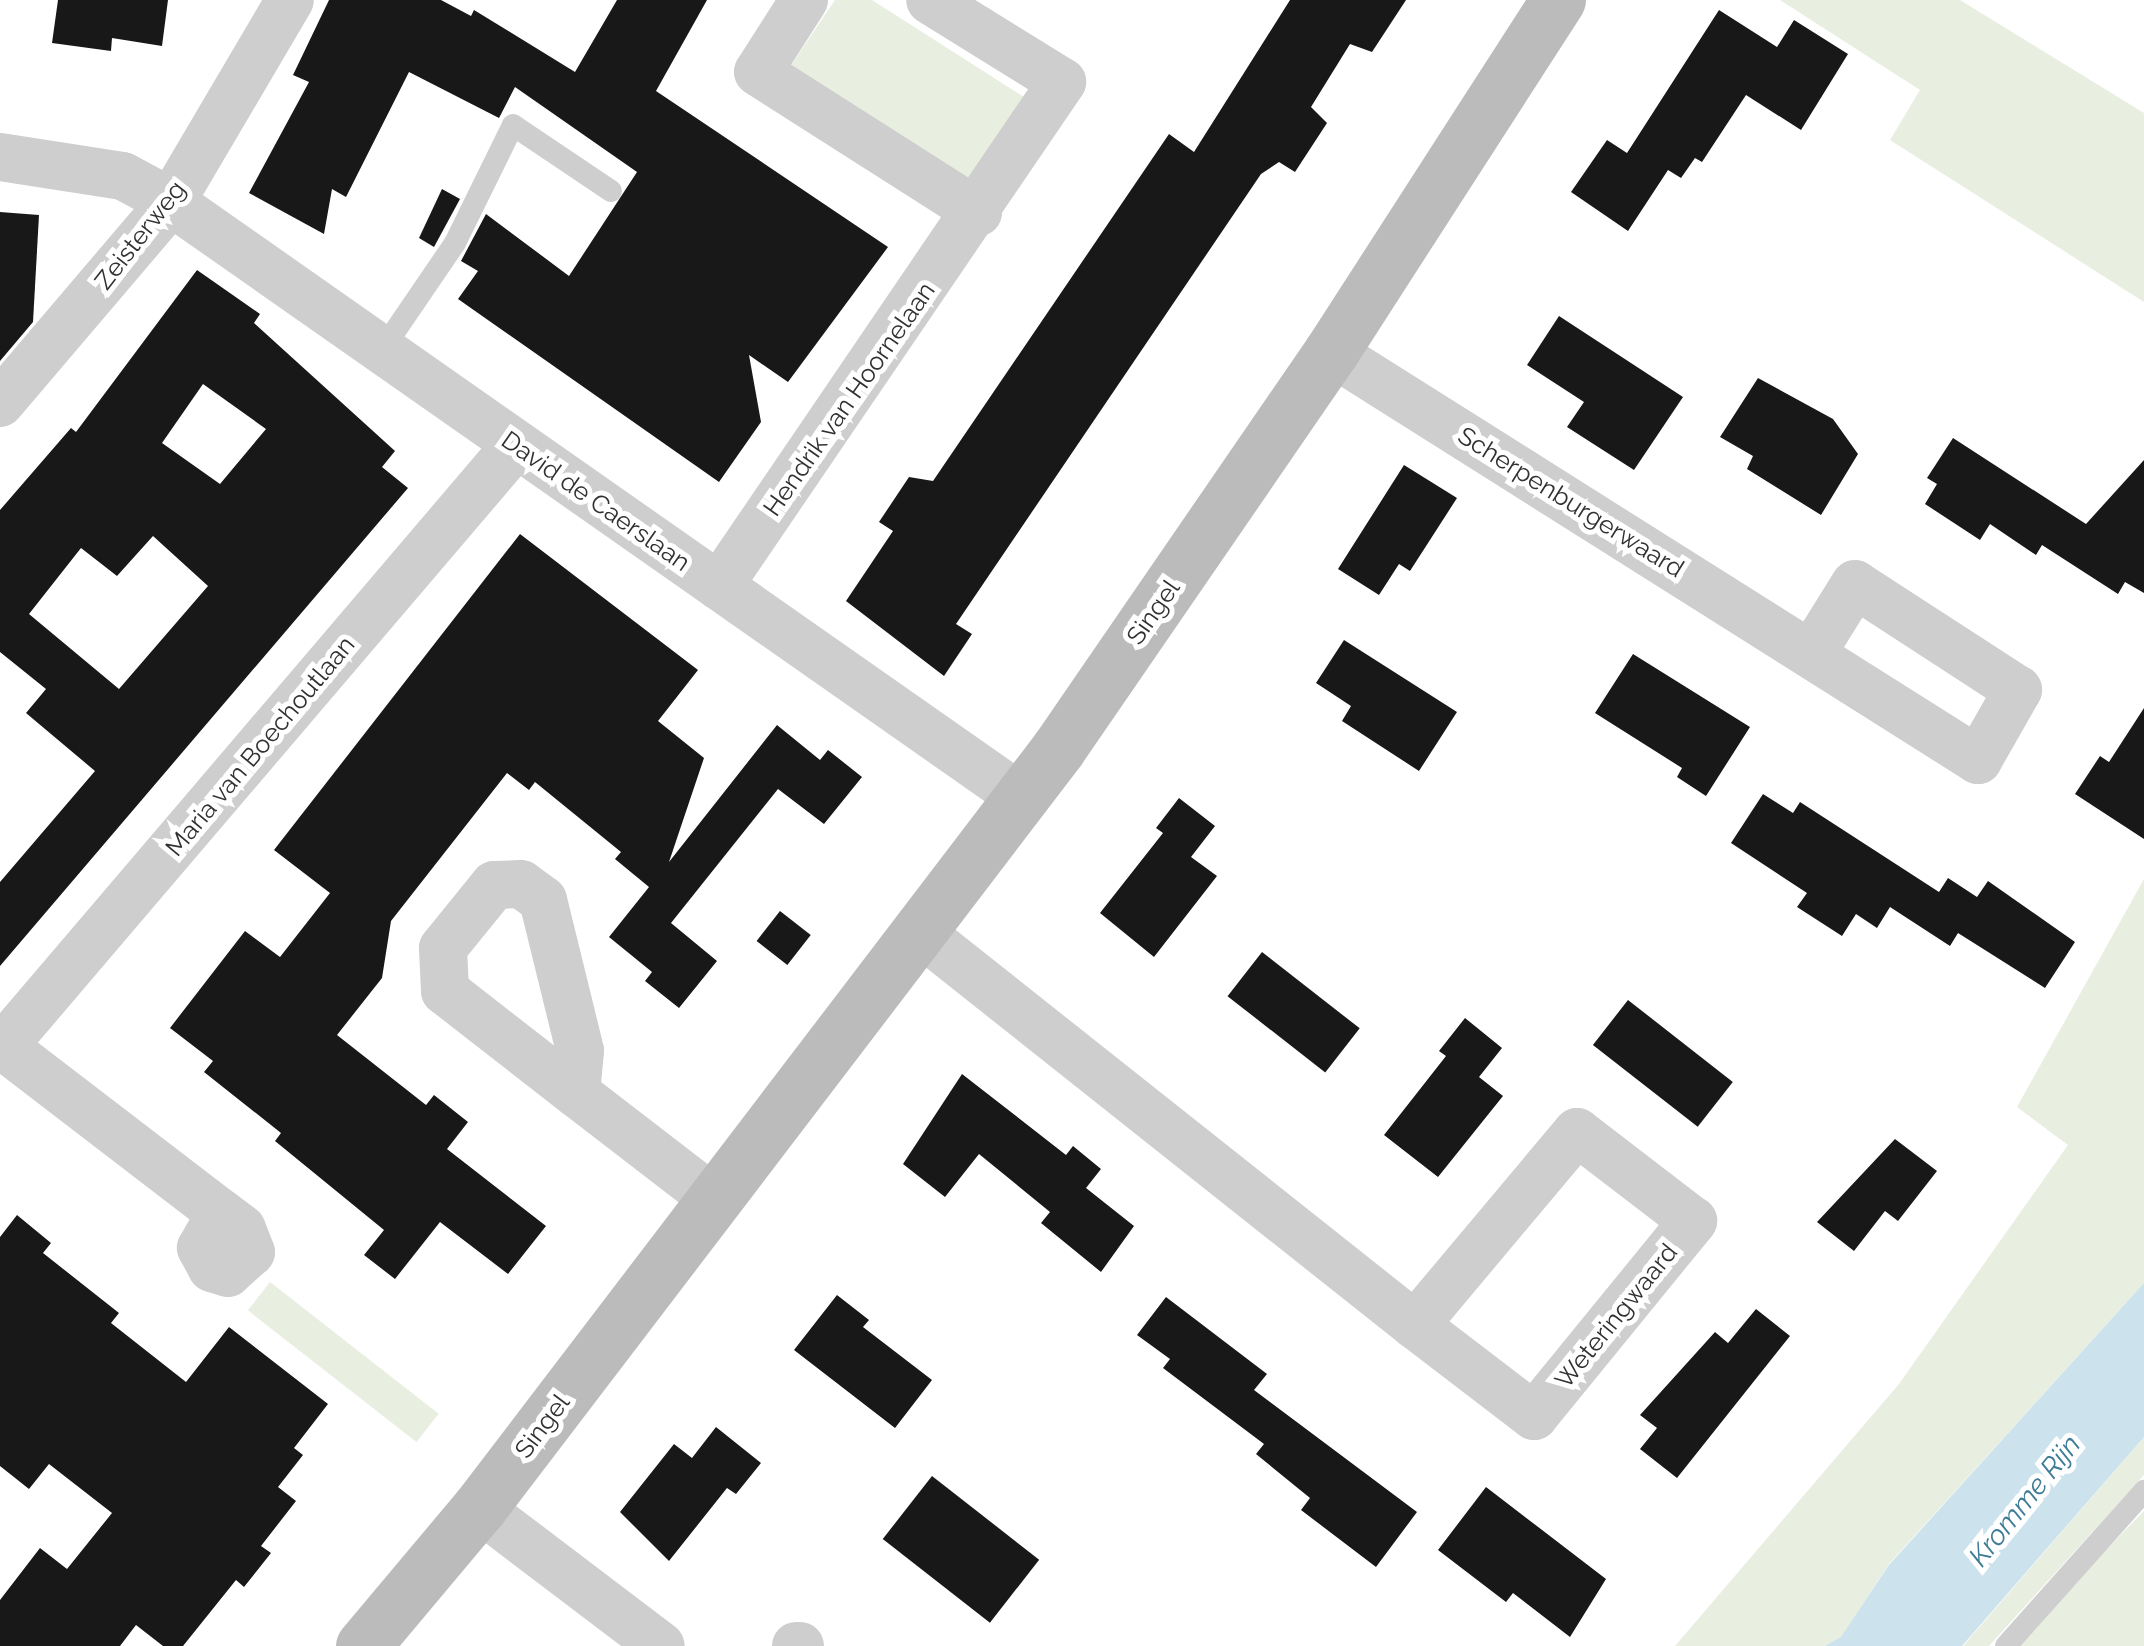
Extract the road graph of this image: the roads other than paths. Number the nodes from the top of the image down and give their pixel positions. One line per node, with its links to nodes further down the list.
1 (290, 0): 7 (street, Zeisterweg)
2 (804, 0): 8 (street)
3 (930, 0): 8 (street, Hendrik van Hoornelaan)
4 (1558, 0): 9 (street, Singel)
5 (0, 157): 7 (street, David de Caerslaan)
6 (611, 192): 10 (lane)
7 (171, 202): 10 (street, David de Caerslaan); 11 (street, Zeisterweg)
8 (978, 212): 13 (street, Hendrik van Hoornelaan)
9 (1331, 352): 14 (street, Scherpenburgerwaard); 15 (street, Singel)
10 (380, 353): 12 (street, David de Caerslaan)
11 (0, 403)
12 (516, 445): 13 (street, David de Caerslaan); 17 (street, Maria van Boechoutlaan)
13 (719, 586): 15 (street, David de Caerslaan)
14 (1812, 653)
15 (1022, 798): 16 (street, Singel)
16 (921, 933): 19 (street, Singel); 21 (street, Weteringwaard)
17 (2, 1048): 20 (street, Maria van Boechoutlaan)
18 (576, 1093): 19 (street)
19 (714, 1200): 23 (street, Singel)
20 (221, 1213)
21 (1416, 1324): 21 (street, Weteringwaard)
22 (2144, 1491): 26 (lane)
23 (479, 1508): 24 (street, Singel); 25 (street)
24 (364, 1646)
25 (661, 1646)
26 (2006, 1646)

